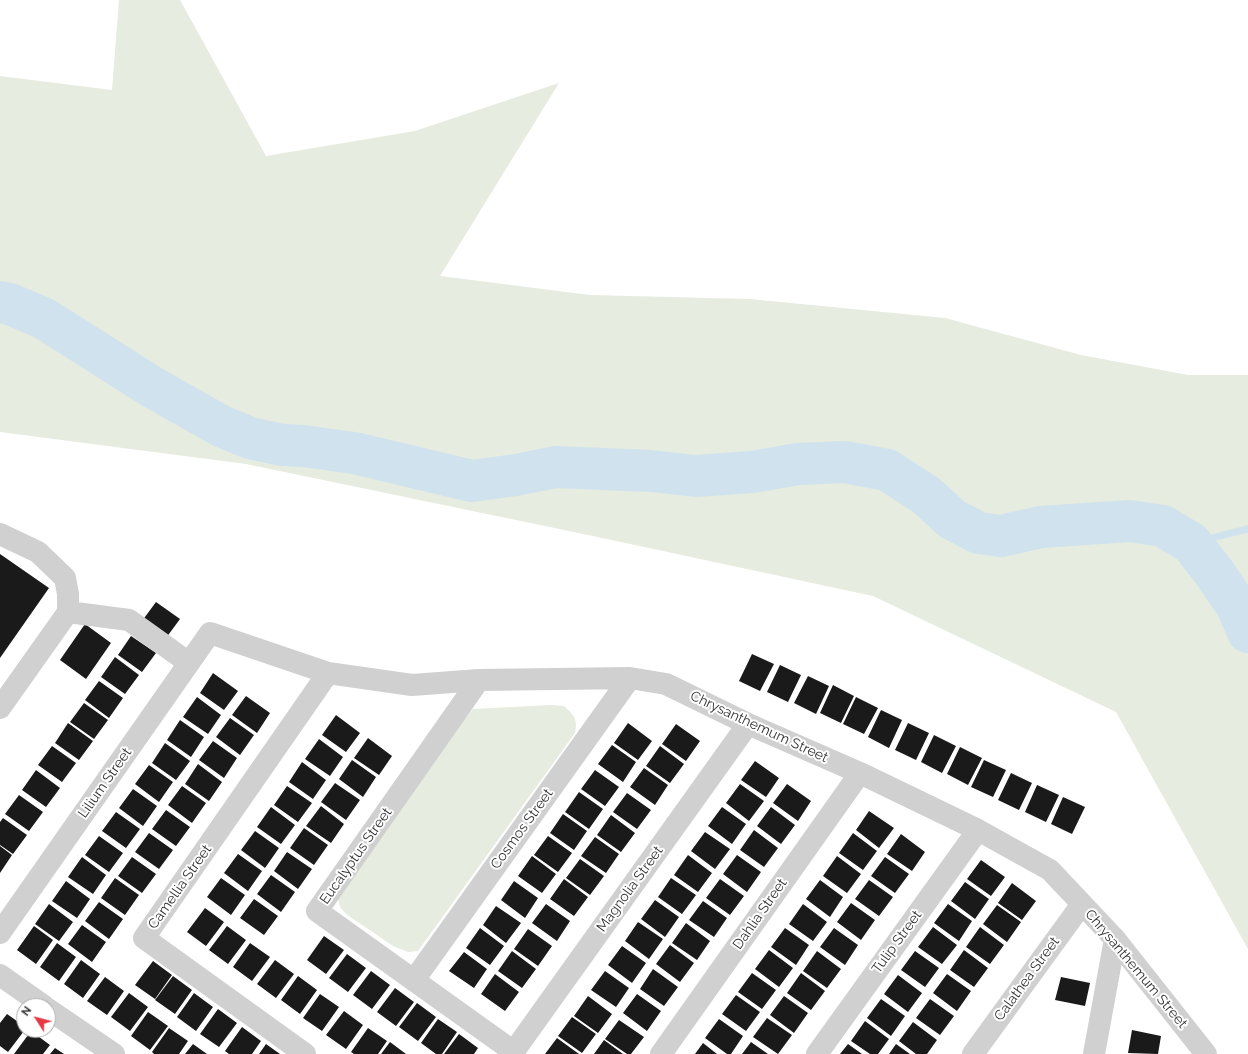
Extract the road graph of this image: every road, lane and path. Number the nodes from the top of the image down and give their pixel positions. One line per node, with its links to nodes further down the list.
1 (0, 534): 2 (street)
2 (68, 612): 4 (street); 8 (street)
3 (210, 633): 4 (street, Lilium Street); 5 (street, Chrysanthemum Street)
4 (189, 663): 13 (street, Lilium Street)
5 (328, 673): 7 (street, Chrysanthemum Street); 21 (street, Camellia Street)
6 (630, 678): 7 (street, Chrysanthemum Street); 9 (street, Chrysanthemum Street); 16 (street, Cosmos Street)
7 (479, 680): 16 (street, Eucalyptus Street)
8 (0, 708)
9 (748, 724): 10 (street, Chrysanthemum Street); 19 (street, Magnolia Street)
10 (860, 773): 11 (street, Chrysanthemum Street); 22 (street, Dahlia Street)
11 (978, 830): 12 (street, Chrysanthemum Street); 23 (street, Tulip Street)
12 (1082, 904): 14 (street, Chrysanthemum Street); 24 (street, Calathea Street)
13 (0, 933)
14 (1115, 939): 25 (street); 26 (street, Chrysanthemum Street)
15 (0, 975): 17 (street)
16 (414, 980): 19 (street, Eucalyptus Street)
17 (33, 998)
18 (56, 1014): 20 (street)
19 (513, 1053)
20 (114, 1054)
21 (305, 1054)
22 (661, 1054)
23 (816, 1054)
24 (973, 1054)
25 (1094, 1054)
26 (1206, 1054)

